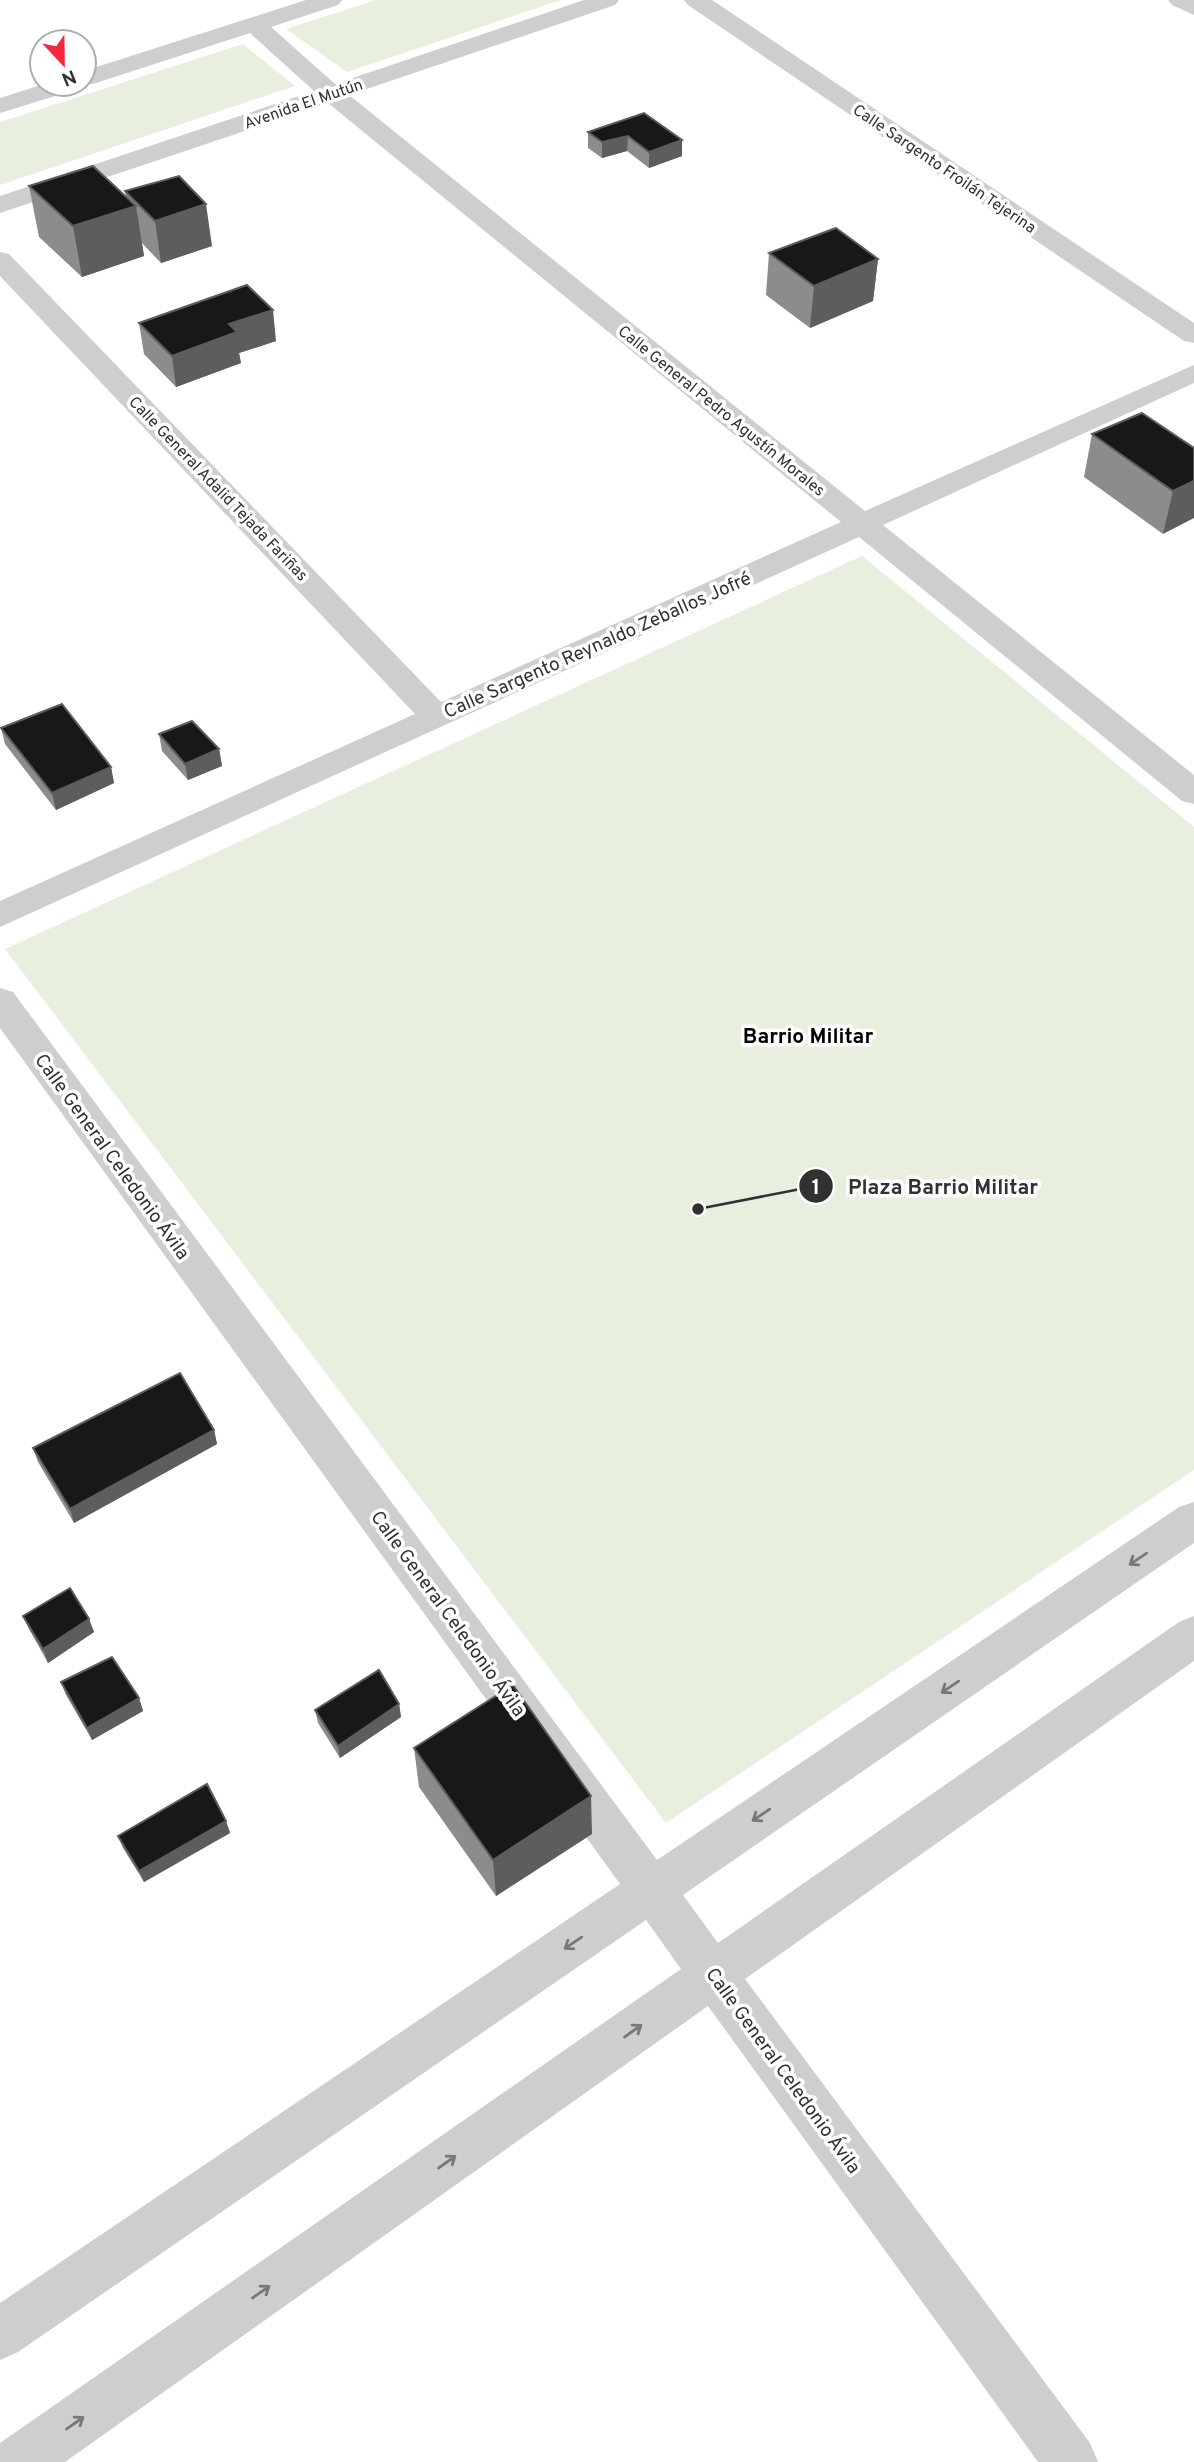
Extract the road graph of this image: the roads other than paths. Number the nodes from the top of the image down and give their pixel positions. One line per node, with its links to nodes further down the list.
1 (330, 0): 6 (street)
2 (607, 0): 8 (street, Avenida El Mutún)
3 (696, 0): 13 (street, Calle Sargento Froilán Tejerina)
4 (1180, 0): 5 (street)
5 (1194, 8)
6 (254, 24): 7 (street); 8 (street, Calle General Pedro Agustín Morales)
7 (98, 74)
8 (331, 93): 11 (street, Avenida El Mutún); 15 (street, Calle General Pedro Agustín Morales)
9 (28, 97): 10 (street)
10 (0, 106)
11 (0, 205)
12 (0, 260): 16 (street, Calle General Adalid Tejada Fariñas)
13 (1194, 335)
14 (1194, 373): 15 (street, Calle Sargento Reynaldo Zeballos Jofré)
15 (862, 523): 16 (street, Calle Sargento Reynaldo Zeballos Jofré); 17 (street, Calle General Pedro Agustín Morales)
16 (437, 716): 18 (street, Calle Sargento Reynaldo Zeballos Jofré)
17 (1194, 793)
18 (0, 915)
19 (0, 1001): 22 (street, Calle General Celedonio Ávila)
20 (1194, 1520): 22 (street, one-way to 22)
21 (1194, 1636): 23 (street)
22 (652, 1890): 23 (street, Calle General Celedonio Ávila); 24 (street, one-way to 24)
23 (714, 1975): 25 (street, one-way to 23); 26 (street, Calle General Celedonio Ávila)
24 (0, 2334)
25 (19, 2462)
26 (1072, 2462)

